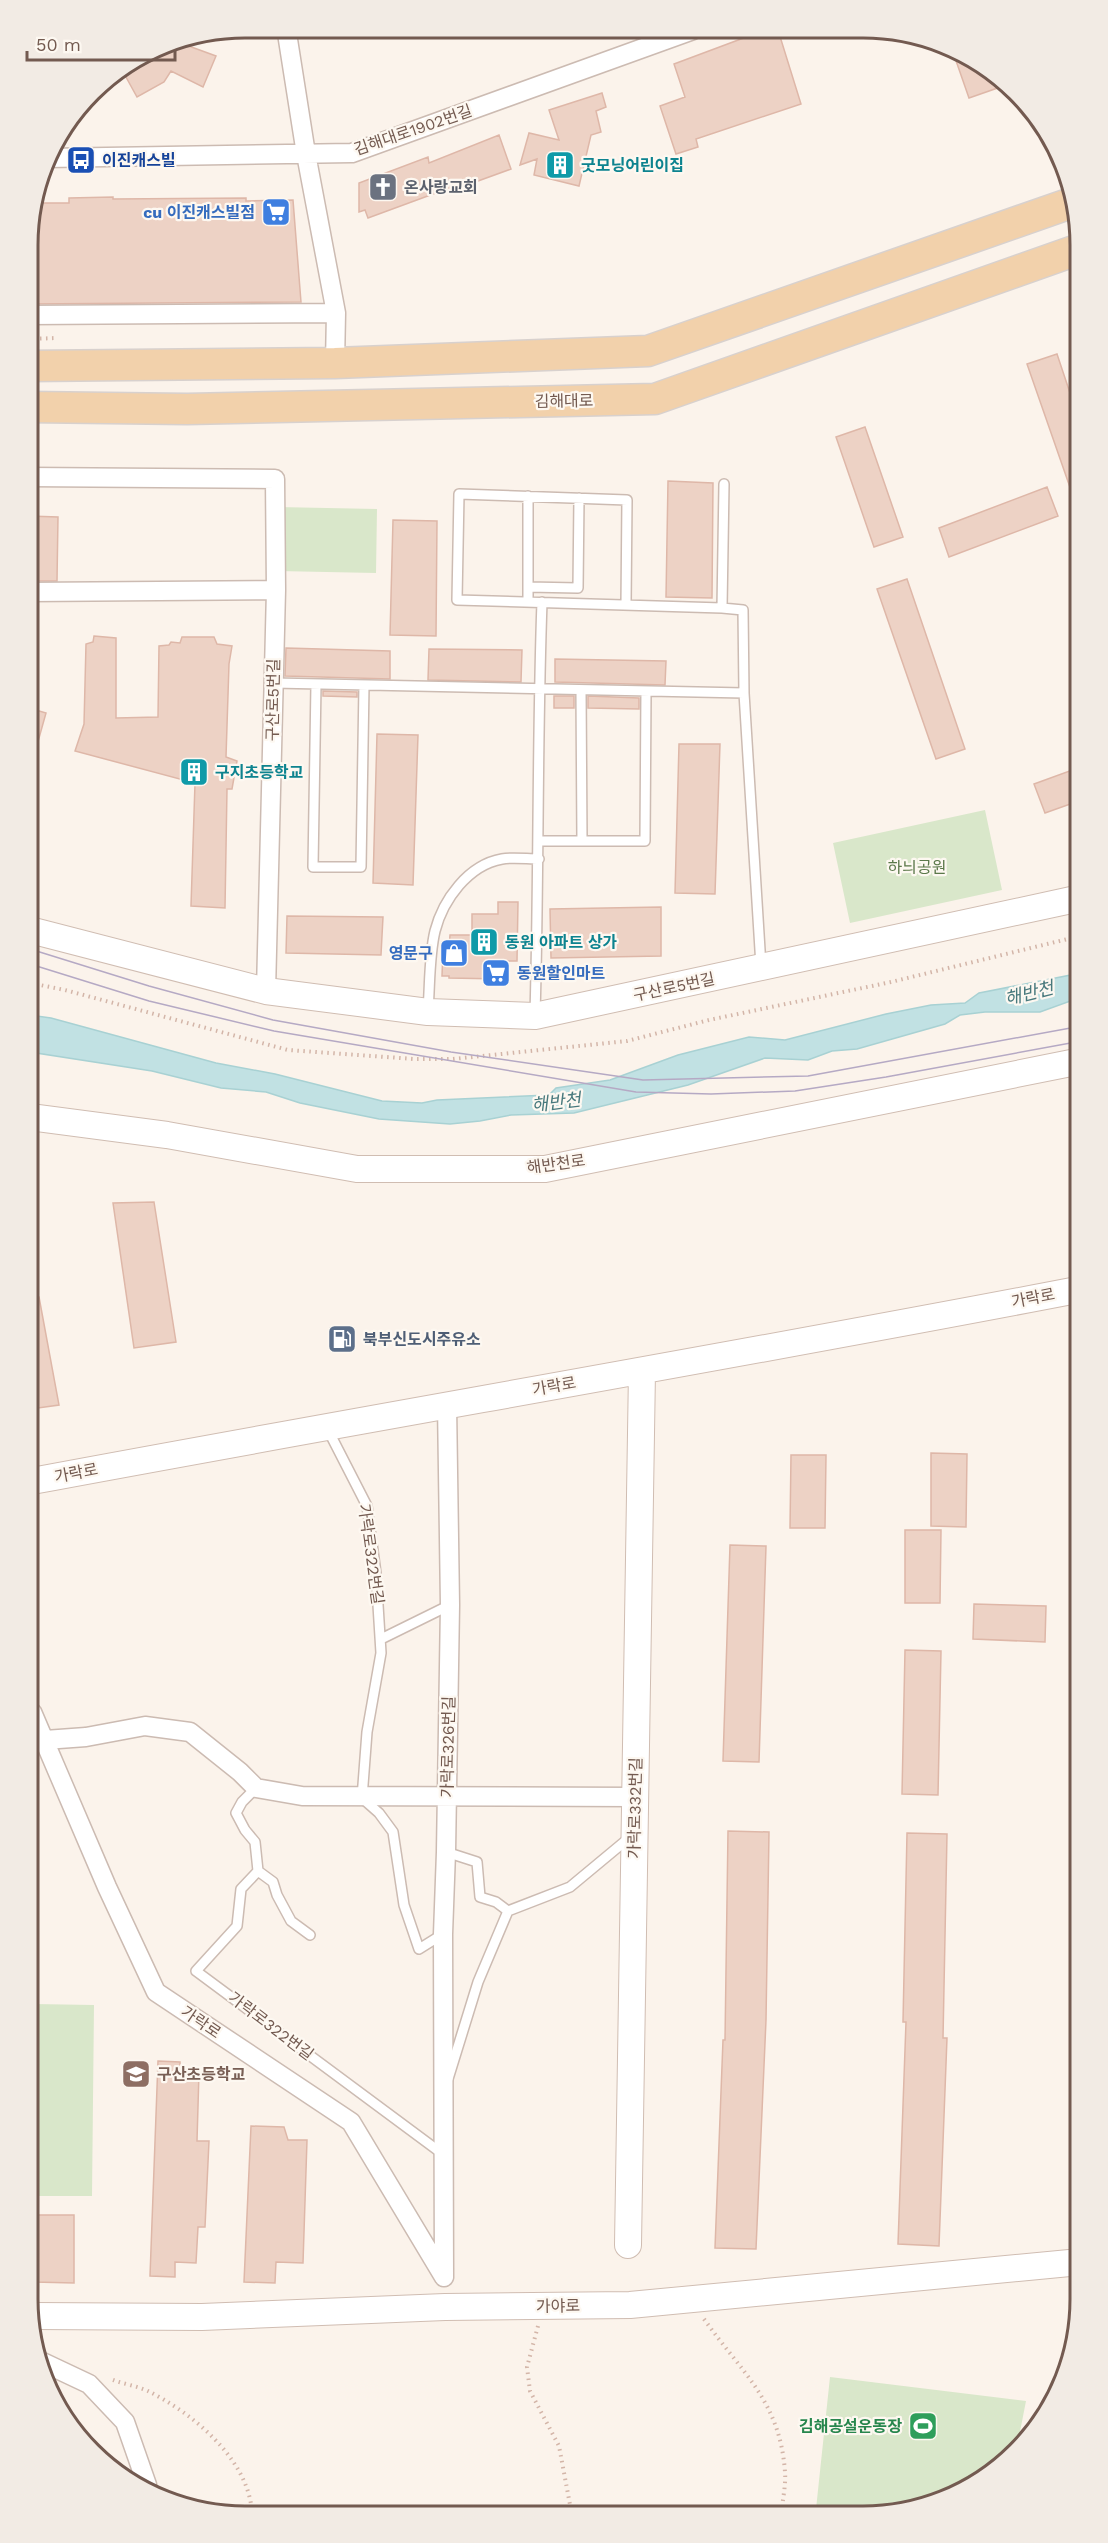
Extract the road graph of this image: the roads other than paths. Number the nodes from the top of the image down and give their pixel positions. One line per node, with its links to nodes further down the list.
1 (288, 38): 3 (street)
2 (671, 38): 3 (street, 김해대로1902번길)
3 (306, 154): 4 (street, 김해대로1902번길); 7 (street)
4 (57, 158)
5 (1066, 205): 9 (main road)
6 (1070, 252): 11 (main road, 김해대로)
7 (336, 313): 8 (street); 9 (street)
8 (38, 315)
9 (335, 363): 10 (main road)
10 (38, 366)
11 (38, 406)
12 (38, 477): 17 (street, 구산로5번길)
13 (724, 484): 22 (lane)
14 (528, 496): 15 (lane); 16 (lane); 19 (lane)
15 (579, 498): 16 (lane); 21 (lane)
16 (528, 587): 19 (lane)
17 (276, 590): 18 (street); 23 (street, 구산로5번길)
18 (38, 592)
19 (528, 602): 20 (lane)
20 (542, 602): 21 (lane); 26 (lane)
21 (626, 605): 22 (lane)
22 (722, 608): 29 (lane)
23 (274, 682): 24 (lane); 36 (street, 구산로5번길)
24 (316, 684): 25 (lane); 25 (lane)
25 (364, 685): 26 (lane)
26 (538, 689): 27 (lane); 30 (lane)
27 (581, 690): 28 (lane); 31 (lane)
28 (646, 691): 29 (lane); 31 (lane)
29 (744, 693): 35 (lane)
30 (539, 841): 31 (lane); 32 (lane)
31 (582, 841)
32 (539, 859): 37 (lane); 38 (lane)
33 (1070, 899): 35 (street, 구산로5번길)
34 (38, 932): 36 (street, 구산로5번길)
35 (761, 969): 38 (street, 구산로5번길)
36 (266, 991): 37 (street, 구산로5번길)
37 (428, 1012): 38 (street, 구산로5번길)
38 (535, 1016)
39 (1070, 1063): 40 (street, 해반천로)
40 (38, 1118)
41 (1070, 1291): 42 (street, 가락로)
42 (642, 1371): 43 (street, 가락로); 51 (street, 가락로332번길)
43 (447, 1404): 44 (street, 가락로); 46 (street, 가락로326번길)
44 (326, 1426): 45 (street, 가락로); 47 (lane, 가락로322번길)
45 (38, 1480)
46 (450, 1605): 47 (lane); 53 (street, 가락로326번길)
47 (381, 1639): 52 (lane, 가락로322번길)
48 (38, 1725): 49 (street, 가락로)
49 (45, 1740): 50 (street); 64 (street, 가락로)
50 (256, 1788): 52 (street); 56 (lane)
51 (635, 1797): 53 (street); 54 (street, 가락로332번길)
52 (362, 1798): 53 (street); 58 (lane)
53 (447, 1798): 55 (street, 가락로326번길)
54 (634, 1834): 57 (lane); 62 (street, 가락로332번길)
55 (446, 1852): 57 (lane); 58 (street, 가락로326번길)
56 (258, 1871): 59 (lane); 61 (lane, 가락로322번길)
57 (508, 1911): 60 (lane, 가락로326번길)
58 (443, 1934): 60 (street, 가락로326번길)
59 (310, 1935)
60 (444, 2090): 61 (street, 가락로326번길)
61 (444, 2155): 64 (street, 가락로326번길)
62 (628, 2245)
63 (1070, 2263): 65 (street, 가야로)
64 (444, 2277)
65 (39, 2316)
66 (49, 2365): 67 (street)
67 (145, 2480)

